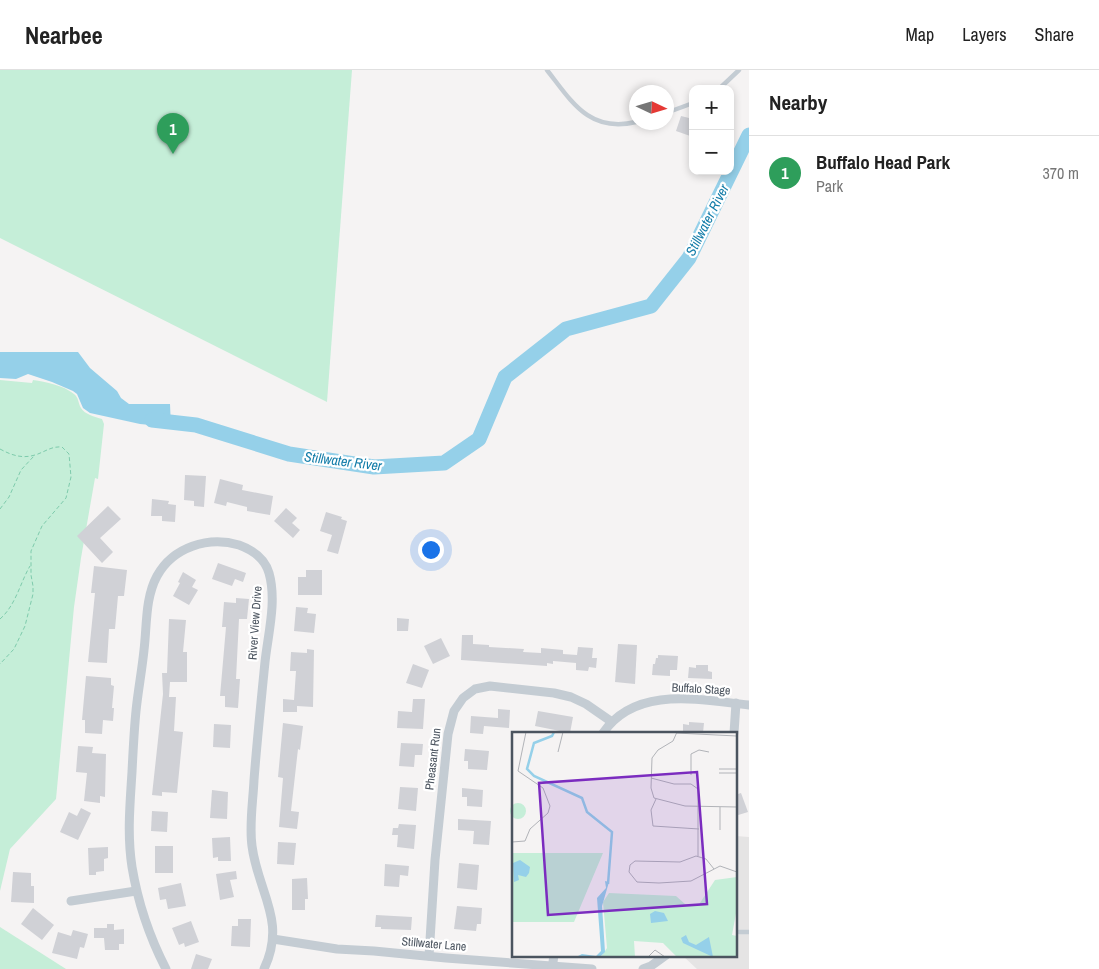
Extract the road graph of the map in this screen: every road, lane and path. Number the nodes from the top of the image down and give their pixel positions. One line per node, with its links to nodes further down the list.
1 (547, 70): 6 (lane)
2 (739, 70): 3 (lane)
3 (723, 85)
4 (689, 104): 5 (lane)
5 (674, 110)
6 (629, 123)
7 (0, 449): 8 (path)
8 (35, 455): 9 (path); 10 (path)
9 (0, 509)
10 (30, 566): 11 (path); 12 (path)
11 (0, 619)
12 (0, 664)
13 (736, 704): 14 (street, Buffalo Stage); 15 (street, Buffalo Stage); 17 (street)
14 (749, 705)
15 (612, 722): 16 (street, Buffalo Stage); 23 (street, Pheasant Run)
16 (604, 732)
17 (734, 732)
18 (136, 891): 19 (street); 22 (street, River View Drive); 26 (street, River View Drive)
19 (71, 901)
20 (738, 932): 21 (lane)
21 (749, 932)
22 (273, 939): 23 (street, Stillwater Lane); 27 (street, River View Drive)
23 (428, 956): 25 (street, Stillwater Lane)
24 (665, 956): 29 (street)
25 (553, 967): 28 (street, Stillwater Lane)
26 (166, 969)
27 (264, 969)
28 (592, 969)
29 (643, 969)

